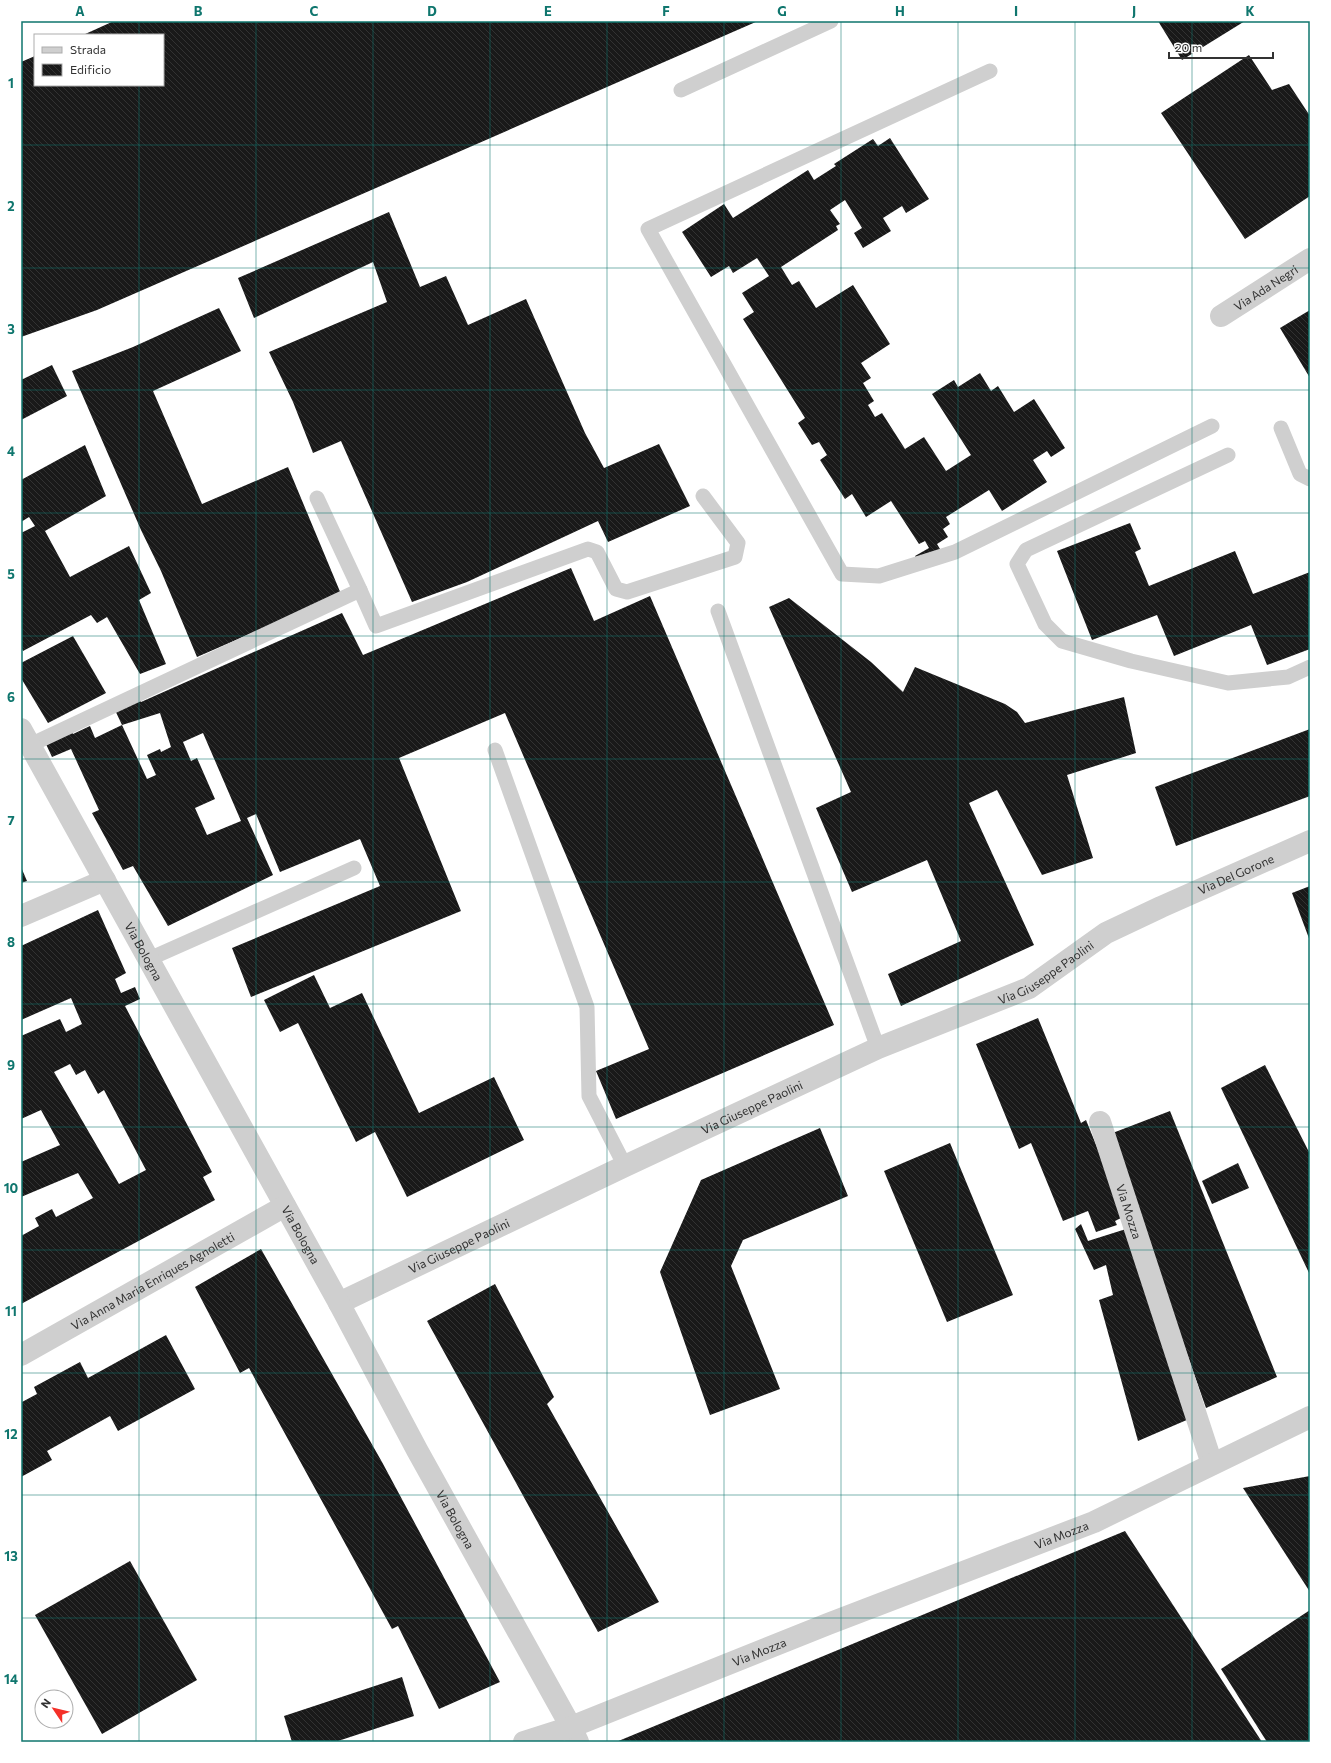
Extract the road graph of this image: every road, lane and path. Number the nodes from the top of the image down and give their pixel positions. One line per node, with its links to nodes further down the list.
1 (831, 21): 3 (lane)
2 (990, 71): 6 (lane)
3 (681, 90)
4 (1310, 259): 5 (street, Via Ada Negri)
5 (1221, 316)
6 (1212, 426)
7 (1281, 428): 9 (lane)
8 (1228, 455): 14 (lane)
9 (1310, 479)
10 (703, 496): 12 (lane)
11 (317, 498): 12 (lane)
12 (360, 590): 15 (lane)
13 (718, 611): 23 (lane)
14 (1310, 668)
15 (25, 737): 19 (street, Via Bologna)
16 (495, 750): 25 (lane)
17 (1310, 841): 20 (street, Via Del Gorone)
18 (354, 868): 22 (lane)
19 (104, 880): 21 (street); 22 (street, Via Bologna)
20 (1161, 907): 23 (street, Via Giuseppe Paolini)
21 (21, 916)
22 (149, 959): 26 (street, Via Bologna)
23 (878, 1048): 25 (street, Via Giuseppe Paolini)
24 (1100, 1122): 30 (street, Via Mozza)
25 (625, 1166): 27 (street, Via Giuseppe Paolini)
26 (285, 1206): 27 (street, Via Bologna); 28 (street, Via Anna Maria Enriques Agnoletti)
27 (339, 1303): 31 (street, Via Bologna)
28 (21, 1355)
29 (1310, 1417): 30 (street)
30 (1212, 1464): 31 (street, Via Mozza)
31 (575, 1734): 32 (street, Via Mozza)
32 (524, 1742)

